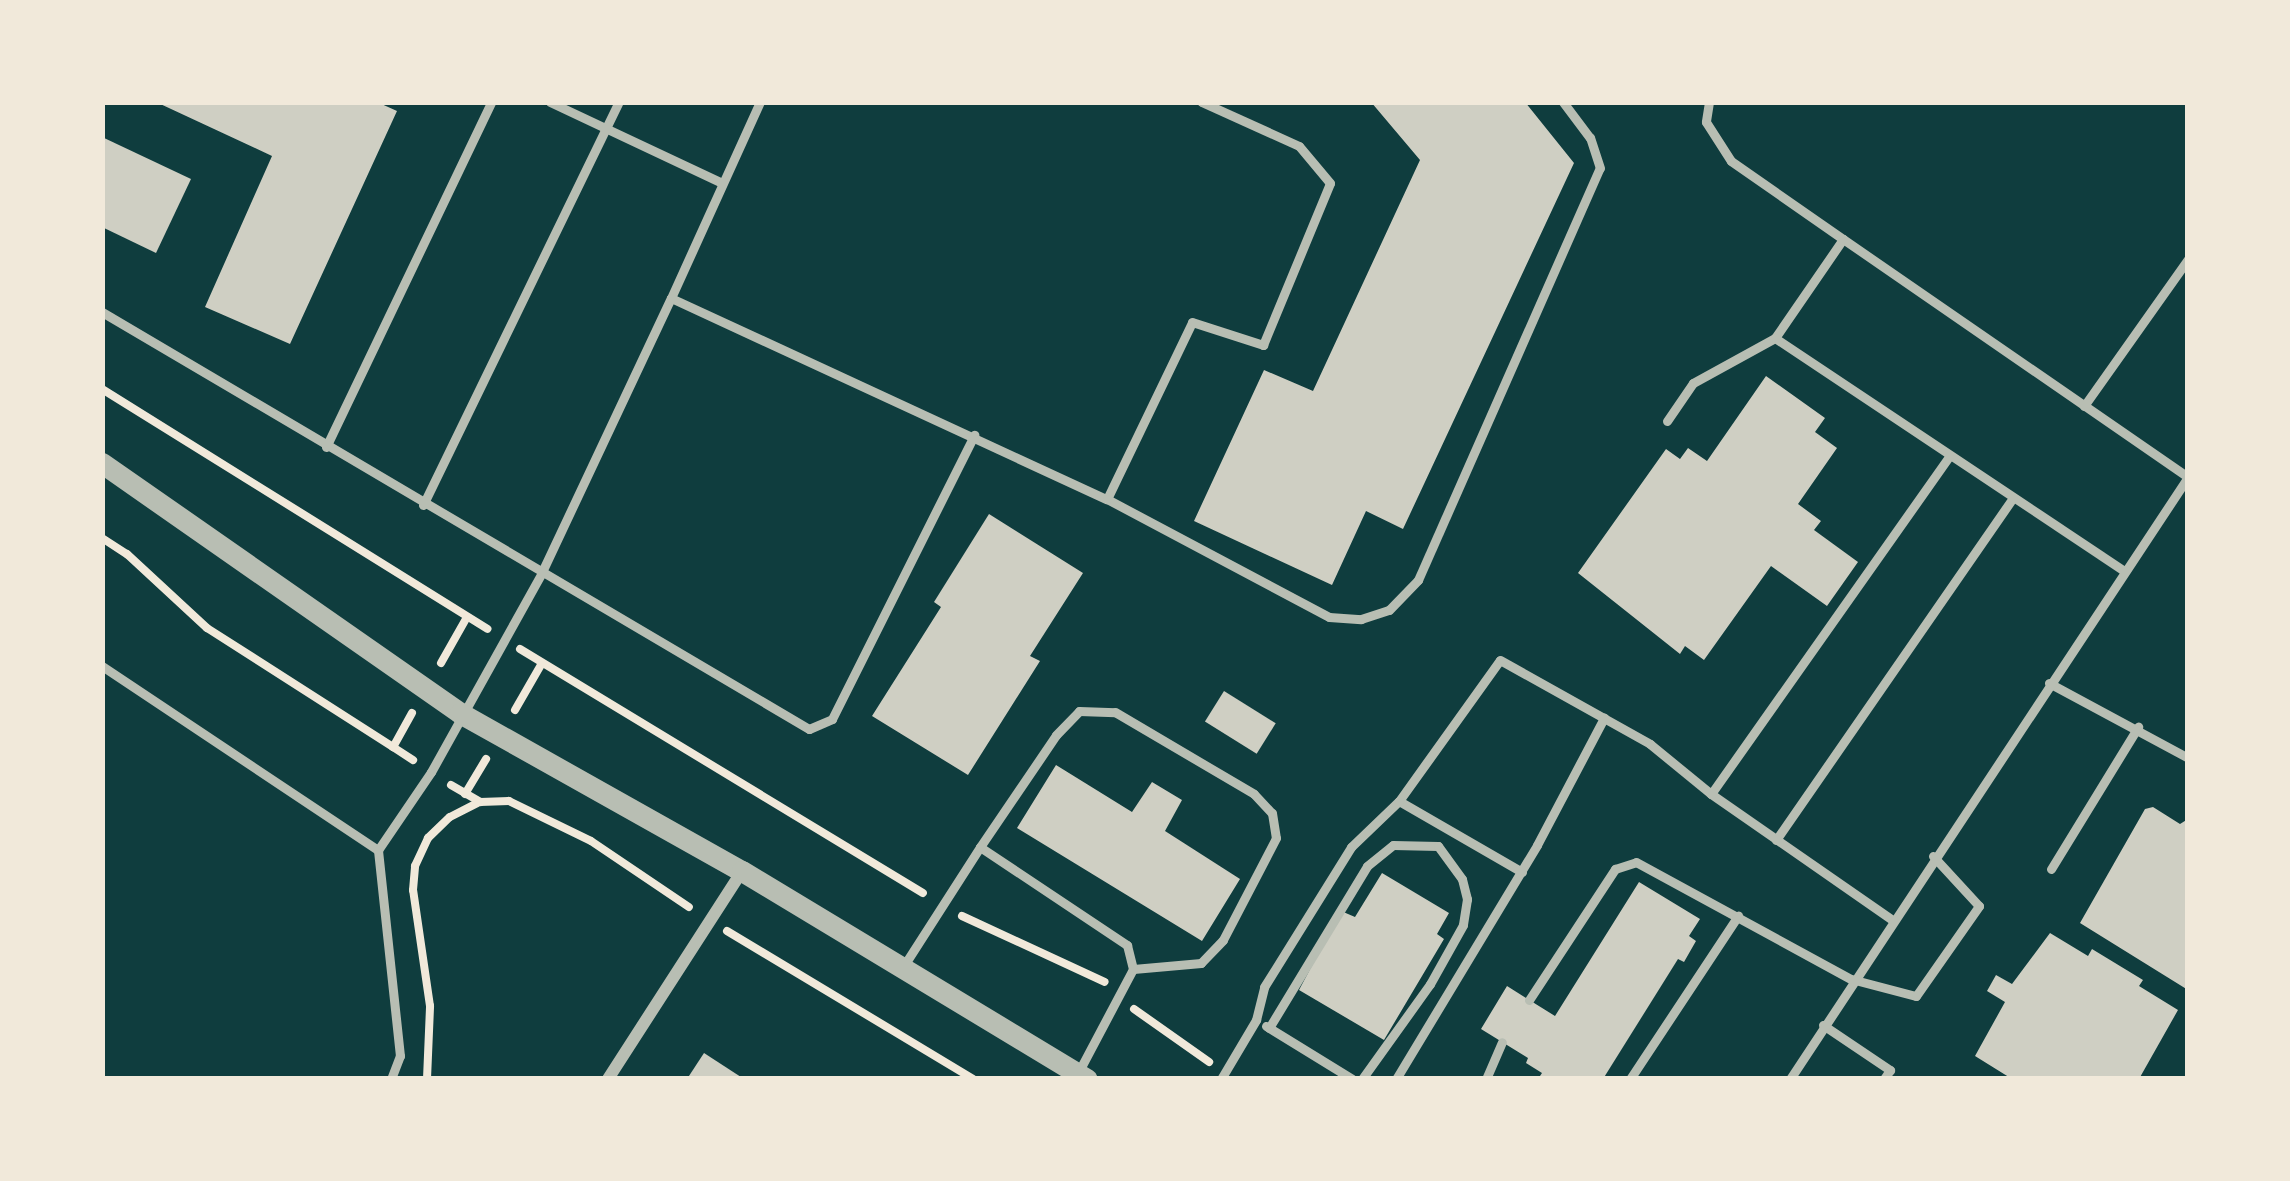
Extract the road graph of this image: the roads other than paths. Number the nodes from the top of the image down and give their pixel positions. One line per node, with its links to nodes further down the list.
1 (490, 102): 18 (lane)
2 (550, 102): 8 (lane)
3 (620, 102): 8 (lane)
4 (760, 102): 9 (lane)
5 (1202, 102): 23 (lane)
6 (1563, 102): 23 (lane)
7 (1709, 102): 10 (lane)
8 (607, 129): 9 (lane); 24 (lane)
9 (722, 183): 12 (lane)
10 (1843, 239): 14 (lane); 15 (lane)
11 (2188, 259): 15 (lane)
12 (671, 298): 17 (lane); 26 (lane)
13 (102, 312): 18 (lane)
14 (1774, 338): 16 (lane); 19 (lane)
15 (2084, 406): 21 (lane)
16 (1667, 421)
17 (974, 436): 23 (lane); 26 (lane)
18 (326, 447): 24 (lane)
19 (1949, 456): 22 (lane); 33 (lane)
20 (102, 463): 29 (street)
21 (2188, 477): 25 (lane)
22 (2013, 498): 25 (lane); 35 (lane)
23 (1107, 499)
24 (423, 505): 26 (lane)
25 (2123, 570): 28 (lane)
26 (541, 574): 29 (lane)
27 (102, 666): 37 (lane)
28 (2049, 683): 31 (lane); 38 (lane)
29 (460, 713): 37 (lane); 40 (street)
30 (1604, 718): 33 (lane); 34 (lane); 41 (lane)
31 (2138, 727): 32 (lane); 39 (lane)
32 (2188, 758)
33 (1711, 794): 35 (lane)
34 (1400, 801): 41 (lane); 48 (lane)
35 (1777, 840): 43 (lane)
36 (980, 847): 44 (lane); 45 (lane); 45 (lane)
37 (377, 850): 54 (lane)
38 (1933, 856): 43 (lane); 46 (lane)
39 (2051, 869)
40 (742, 871): 44 (street); 55 (street)
41 (1522, 872): 58 (lane)
42 (1738, 916): 46 (lane); 47 (lane); 60 (lane)
43 (1891, 920): 46 (lane)
44 (903, 968): 52 (street)
45 (1133, 969): 52 (lane)
46 (1851, 979): 49 (lane)
47 (1528, 1000)
48 (1256, 1020): 50 (lane); 53 (lane)
49 (1823, 1025): 61 (lane); 62 (lane)
50 (1269, 1028): 56 (lane); 57 (lane)
51 (1502, 1042): 59 (lane)
52 (1083, 1076)
53 (1223, 1076)
54 (391, 1079)
55 (608, 1079)
56 (1352, 1079)
57 (1363, 1079)
58 (1396, 1079)
59 (1486, 1079)
60 (1630, 1079)
61 (1790, 1079)
62 (1885, 1079)

